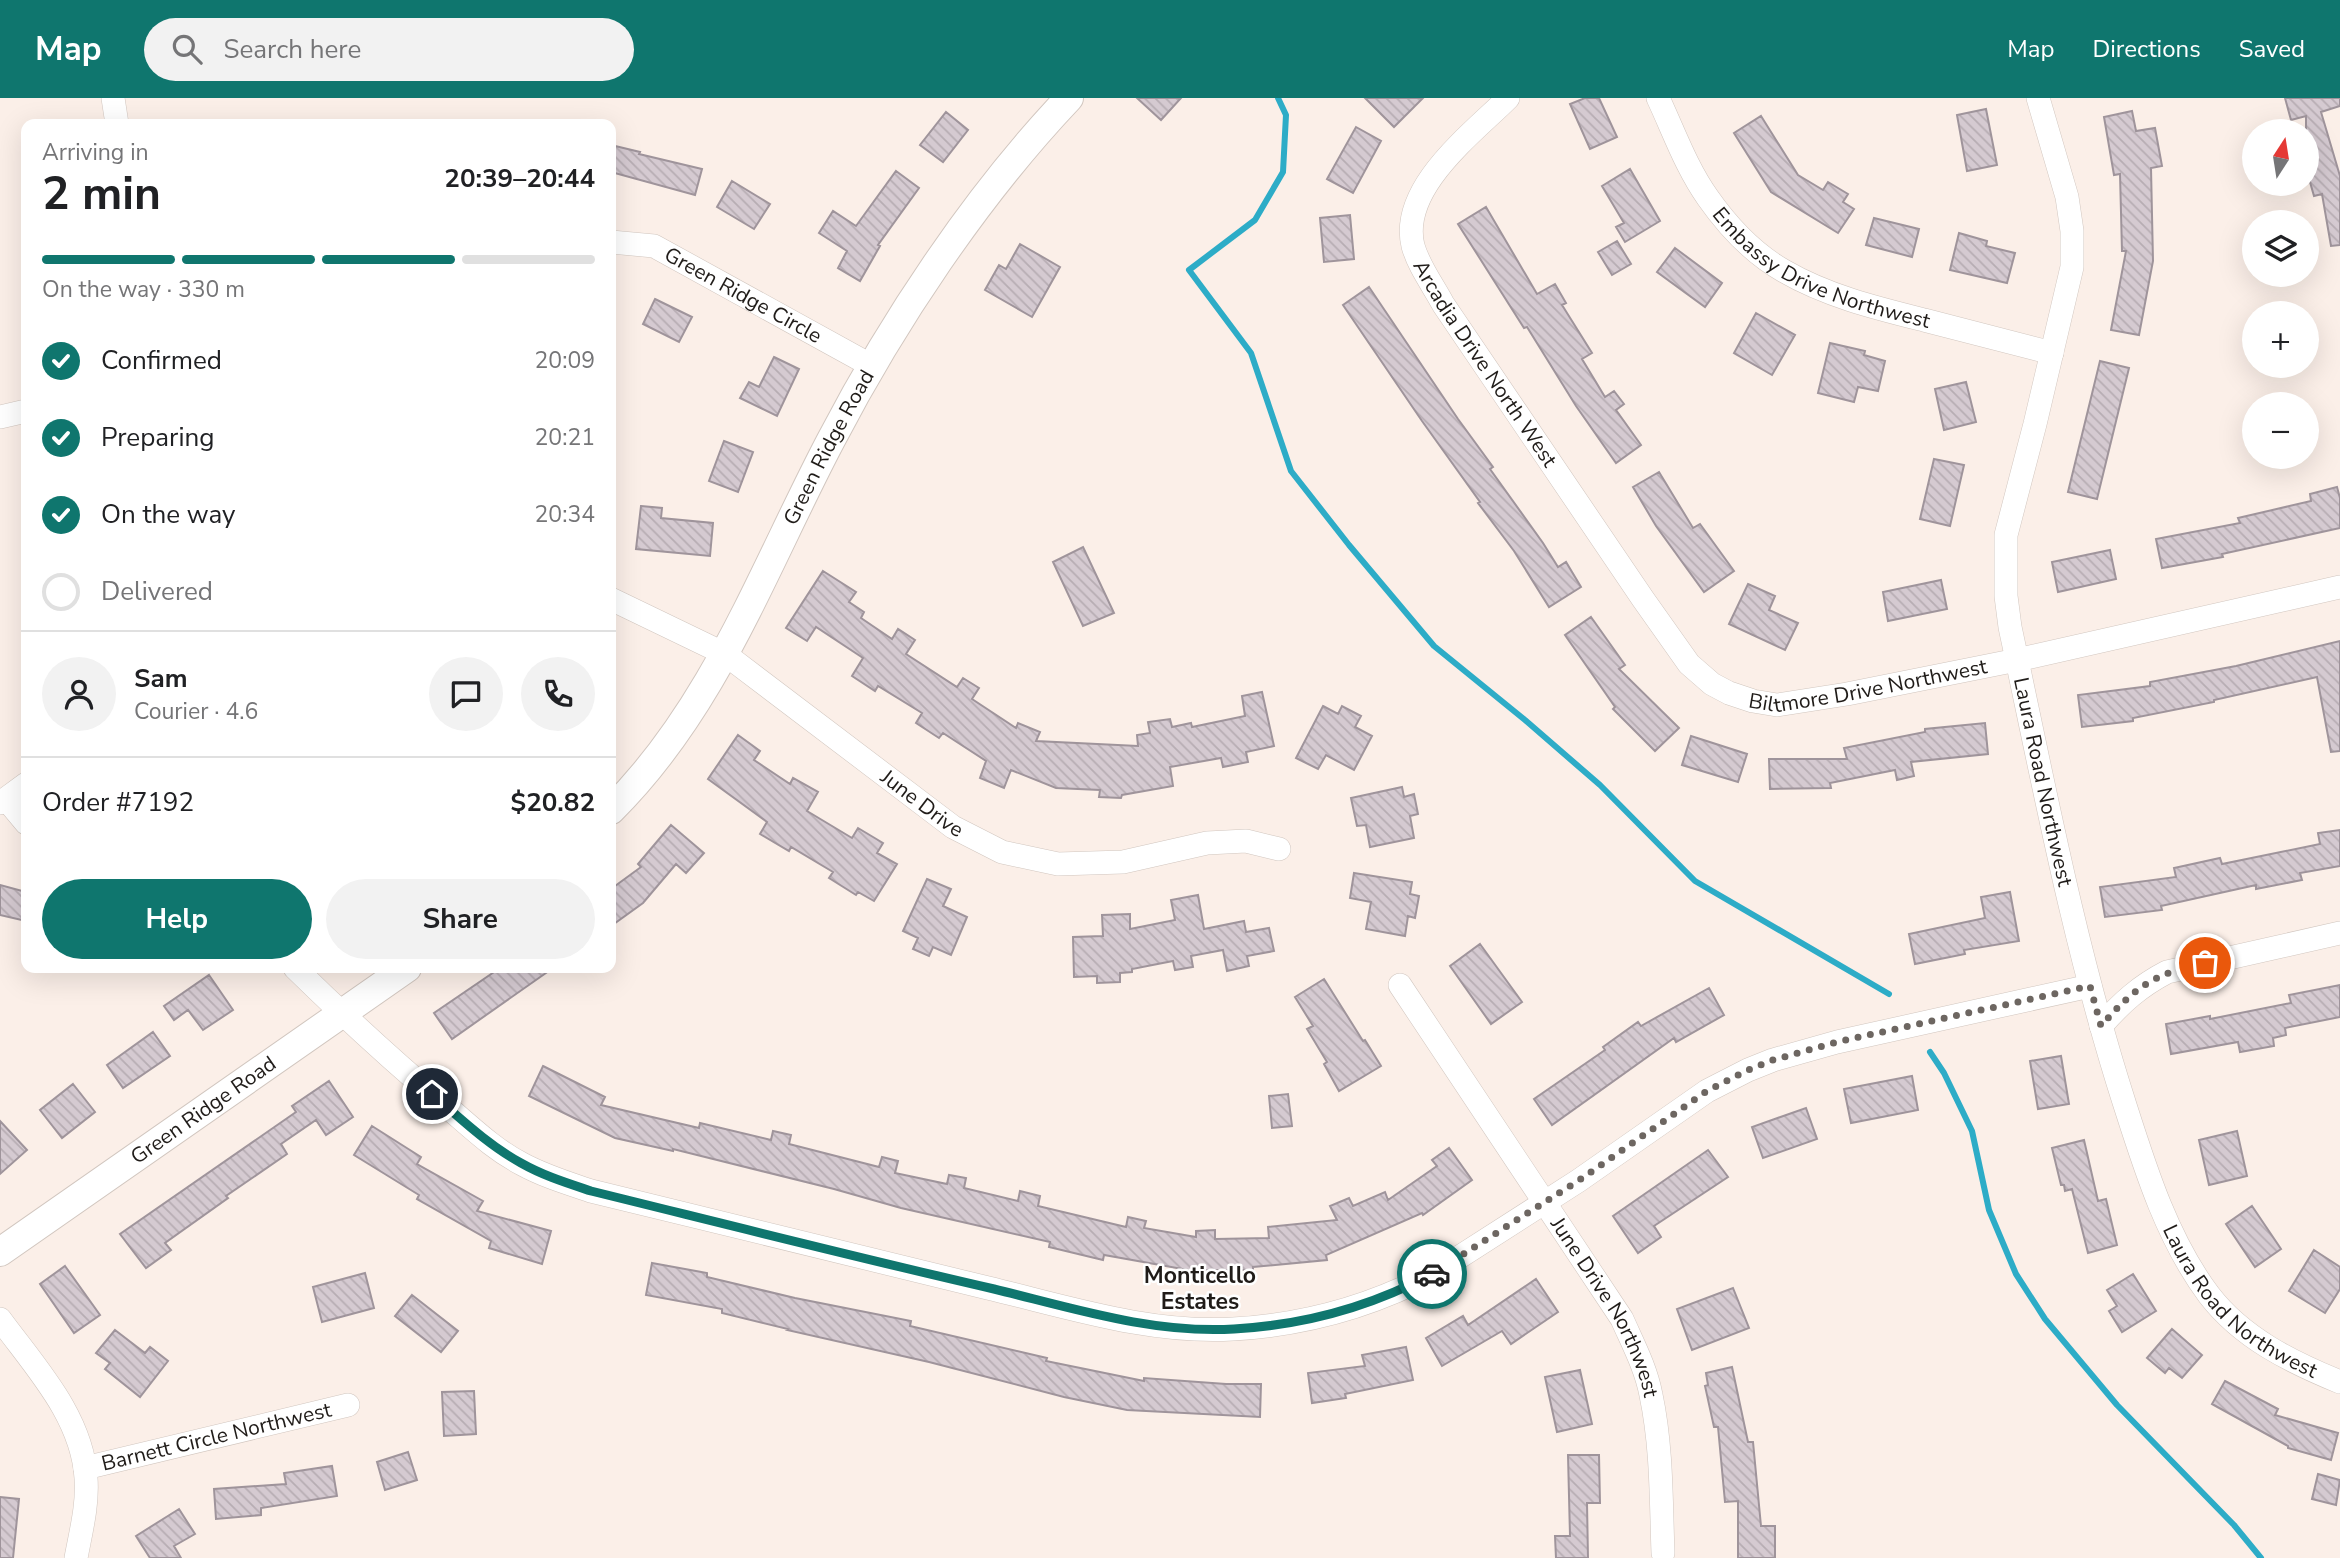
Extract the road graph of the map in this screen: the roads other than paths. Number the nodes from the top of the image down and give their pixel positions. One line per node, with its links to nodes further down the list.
1 (113, 98): 6 (street)
2 (1069, 98): 9 (street, Green Ridge Road)
3 (1508, 98): 14 (street, Arcadia Drive North West)
4 (1658, 98): 8 (street, Embassy Drive Northwest)
5 (2038, 98): 8 (street, Laura Road Northwest)
6 (116, 119)
7 (616, 242): 9 (street, Green Ridge Circle)
8 (2052, 353): 16 (street, Laura Road Northwest)
9 (873, 366): 15 (street, Green Ridge Road)
10 (21, 412): 11 (street)
11 (0, 416)
12 (2340, 587): 16 (street, Biltmore Drive Northwest)
13 (616, 601): 15 (street, June Drive)
14 (1665, 631): 16 (street, Biltmore Drive Northwest)
15 (724, 654): 19 (street, Green Ridge Road); 21 (street, June Drive)
16 (2017, 660): 26 (street, Laura Road Northwest)
17 (21, 787): 18 (street)
18 (3, 801): 20 (street)
19 (616, 804)
20 (21, 818)
21 (1279, 849)
22 (2340, 933): 28 (street)
23 (300, 973): 27 (street)
24 (400, 973): 27 (street, Green Ridge Road)
25 (1400, 985): 29 (street, June Drive Northwest)
26 (2090, 986): 28 (street, Laura Road Northwest); 29 (street)
27 (341, 1014): 29 (street); 30 (street, Green Ridge Road)
28 (2101, 1026): 32 (street, Laura Road Northwest)
29 (1545, 1202): 35 (street, June Drive Northwest)
30 (0, 1252)
31 (0, 1319): 34 (street)
32 (2340, 1382)
33 (348, 1405): 34 (street, Barnett Circle Northwest)
34 (85, 1468): 36 (street)
35 (1663, 1553)
36 (76, 1558)

